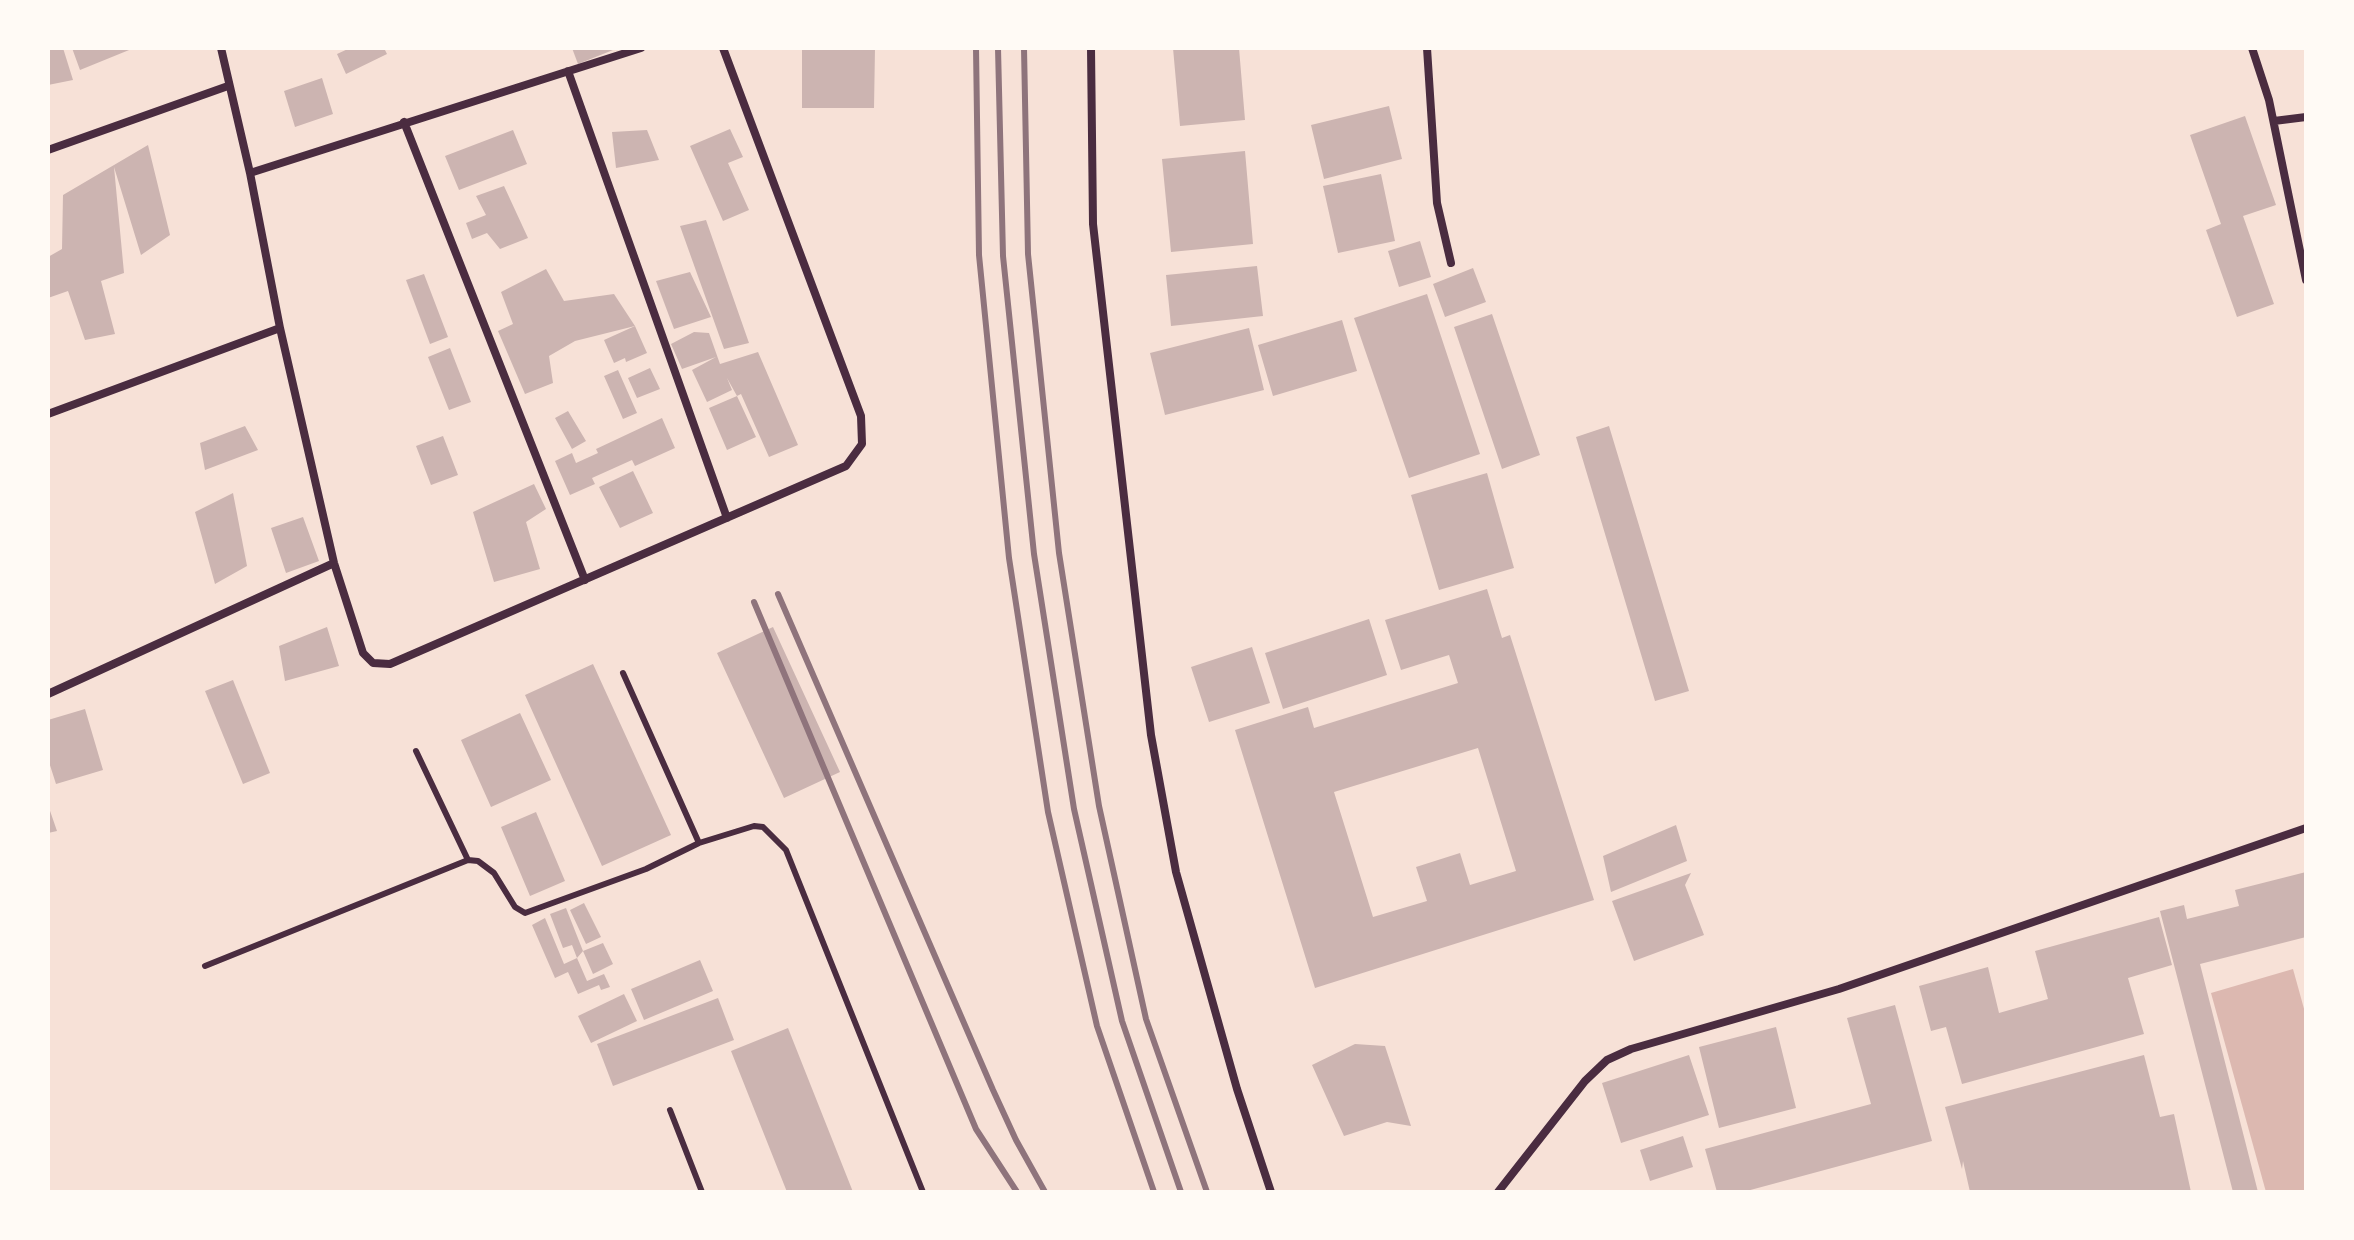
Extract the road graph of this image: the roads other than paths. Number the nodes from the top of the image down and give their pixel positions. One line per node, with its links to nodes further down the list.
1 (221, 48): 8 (street)
2 (641, 48): 7 (street)
3 (723, 48): 18 (street)
4 (1091, 48): 31 (street)
5 (1427, 48): 14 (street)
6 (2252, 48): 10 (street)
7 (568, 71): 11 (street); 18 (street)
8 (228, 86): 12 (street); 13 (street)
9 (2306, 117): 10 (street)
10 (2274, 121): 15 (street)
11 (404, 122): 13 (street); 20 (street)
12 (48, 150)
13 (250, 173): 16 (street)
14 (1451, 263)
15 (2306, 280)
16 (280, 328): 17 (street); 19 (street)
17 (48, 414)
18 (727, 518): 20 (street)
19 (334, 563): 20 (street); 22 (street)
20 (585, 580)
21 (623, 673): 25 (lane)
22 (48, 694)
23 (416, 751): 26 (lane)
24 (2306, 828): 32 (street)
25 (699, 843): 26 (lane); 30 (lane)
26 (468, 860): 27 (lane)
27 (205, 966)
28 (670, 1110): 29 (lane)
29 (702, 1192)
30 (923, 1192)
31 (1271, 1192)
32 (1498, 1192)

